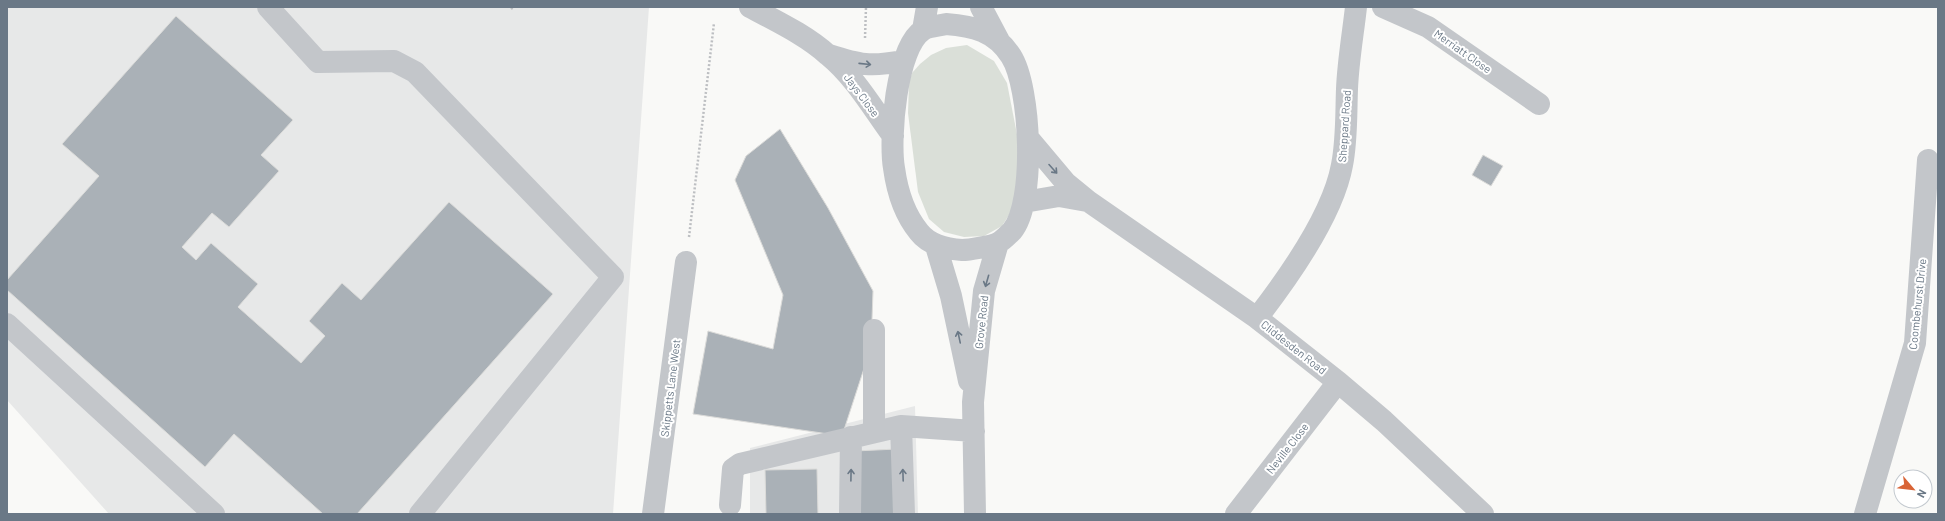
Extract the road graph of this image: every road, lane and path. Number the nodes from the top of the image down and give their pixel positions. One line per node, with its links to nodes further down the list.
1 (268, 7): 35 (street)
2 (750, 7): 8 (street, Jays Close)
3 (866, 7): 12 (path)
4 (927, 7): 10 (street)
5 (981, 7): 11 (street)
6 (1356, 7): 24 (street, Sheppard Road)
7 (1383, 7): 15 (street, Merriatt Close)
8 (777, 15): 13 (street, Jays Close)
9 (714, 23): 23 (path)
10 (923, 30): 11 (street); 14 (street)
11 (999, 42): 17 (street)
12 (865, 43)
13 (828, 55): 14 (street, Jays Close, one-way to 14); 16 (street, Jays Close)
14 (903, 62): 16 (street)
15 (1540, 104)
16 (893, 136): 22 (street)
17 (1029, 139): 19 (street, Cliddesden Road, one-way to 19); 20 (street)
18 (1928, 160): 42 (street, Coombehurst Drive)
19 (1088, 201): 20 (street, Cliddesden Road); 24 (street, Cliddesden Road)
20 (1024, 202): 21 (street)
21 (998, 243): 22 (street); 28 (street, Grove Road, one-way to 28)
22 (936, 246): 28 (street, Grove Road, one-way to 22)
23 (686, 262): 36 (street, Skippetts Lane West)
24 (1257, 318): 27 (street, Cliddesden Road)
25 (7, 324): 34 (street)
26 (874, 330): 31 (street)
27 (1338, 382): 40 (street, Neville Close); 41 (street, Cliddesden Road)
28 (973, 402): 30 (street, Grove Road)
29 (901, 426): 30 (street); 31 (street); 38 (street, one-way to 29)
30 (974, 431): 39 (street, Grove Road)
31 (874, 432): 32 (street)
32 (851, 437): 33 (street); 37 (street, one-way to 32)
33 (730, 505)
34 (214, 514)
35 (420, 514)
36 (653, 514)
37 (850, 514)
38 (904, 514)
39 (975, 514)
40 (1236, 514)
41 (1484, 514)
42 (1865, 514)

